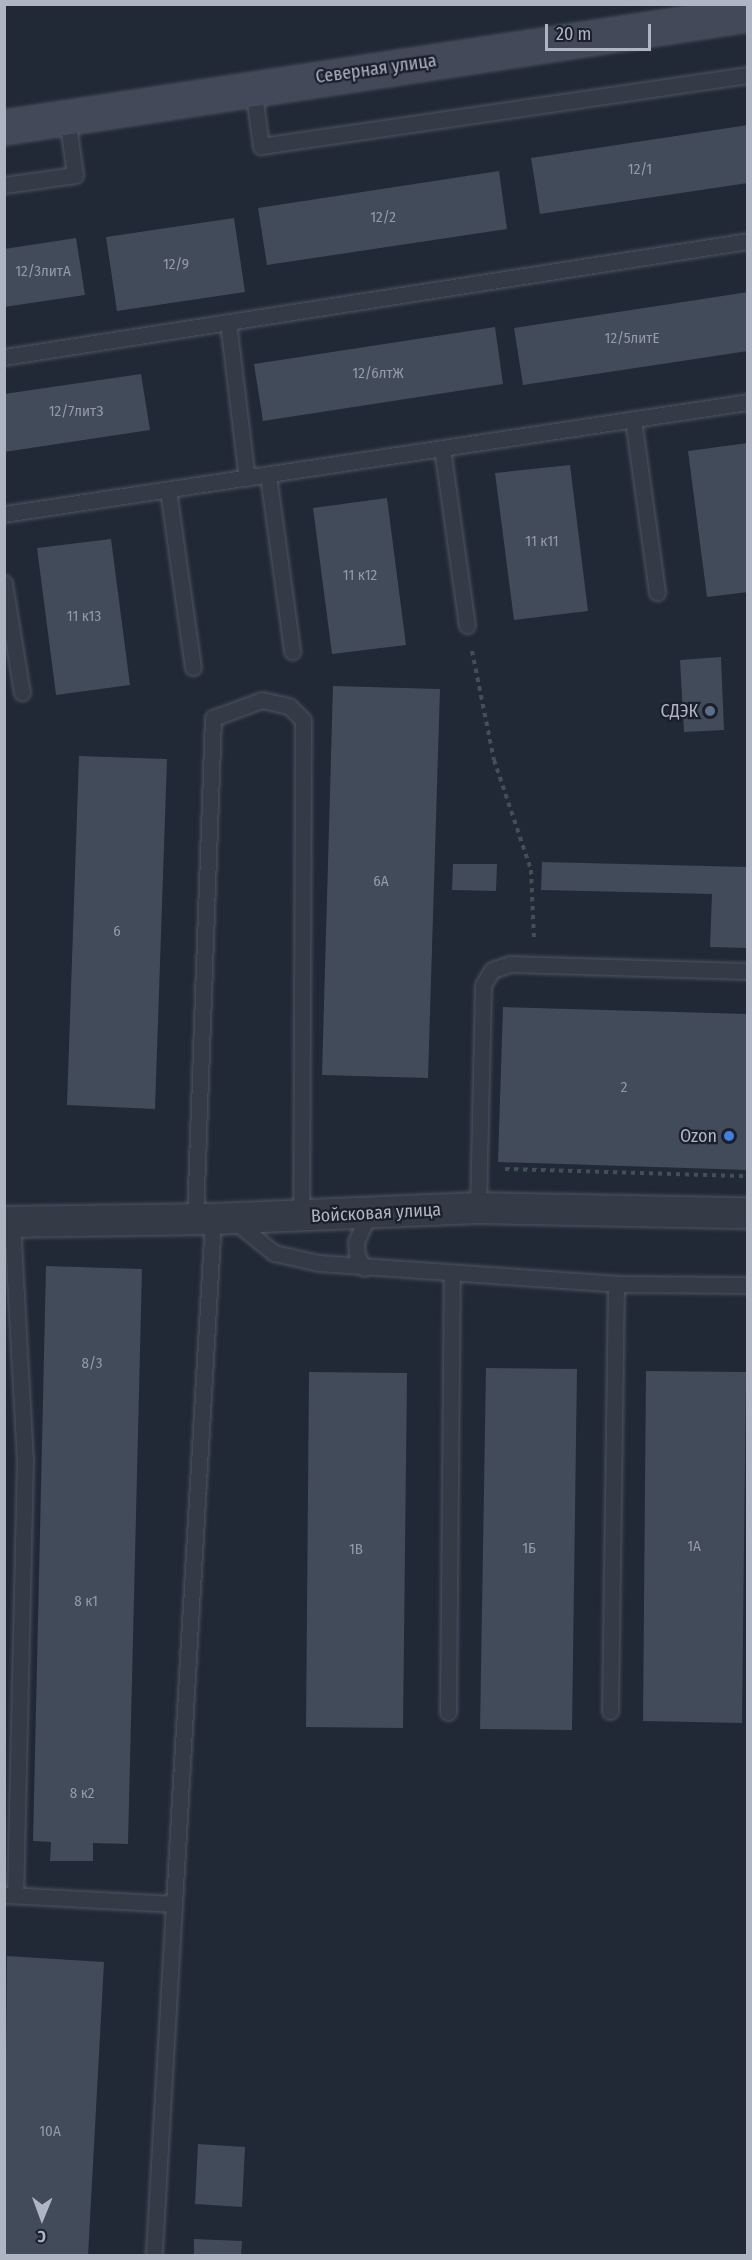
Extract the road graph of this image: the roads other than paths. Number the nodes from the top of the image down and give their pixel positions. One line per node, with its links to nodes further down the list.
1 (747, 14): 3 (street, Северная улица)
2 (747, 75): 3 (lane)
3 (253, 87): 4 (street, Северная улица)
4 (67, 117): 5 (street, Северная улица); 6 (lane)
5 (4, 127)
6 (4, 185)
7 (747, 242): 8 (lane)
8 (228, 322): 9 (lane); 14 (lane)
9 (4, 357)
10 (747, 402): 11 (lane)
11 (633, 419): 12 (lane); 18 (lane)
12 (442, 448): 13 (lane); 19 (lane)
13 (268, 475): 14 (lane); 20 (lane)
14 (247, 478): 15 (lane)
15 (168, 490): 16 (lane); 21 (lane)
16 (4, 514)
17 (4, 583): 22 (lane)
18 (657, 592)
19 (467, 626)
20 (292, 651)
21 (193, 667)
22 (22, 693)
23 (747, 971): 24 (lane)
24 (478, 1208): 25 (street, Войсковая улица); 26 (street, Войсковая улица)
25 (369, 1213): 27 (street, Войсковая улица); 30 (lane)
26 (747, 1213)
27 (301, 1217): 28 (street, Войсковая улица); 28 (lane)
28 (213, 1219): 29 (street, Войсковая улица); 30 (lane); 37 (lane)
29 (8, 1222): 36 (lane)
30 (364, 1268): 31 (lane)
31 (452, 1273): 32 (lane); 35 (lane)
32 (616, 1284): 33 (lane); 34 (lane)
33 (747, 1285)
34 (610, 1711)
35 (448, 1712)
36 (10, 1895): 37 (lane)
37 (174, 1904): 38 (lane)
38 (154, 2256)

